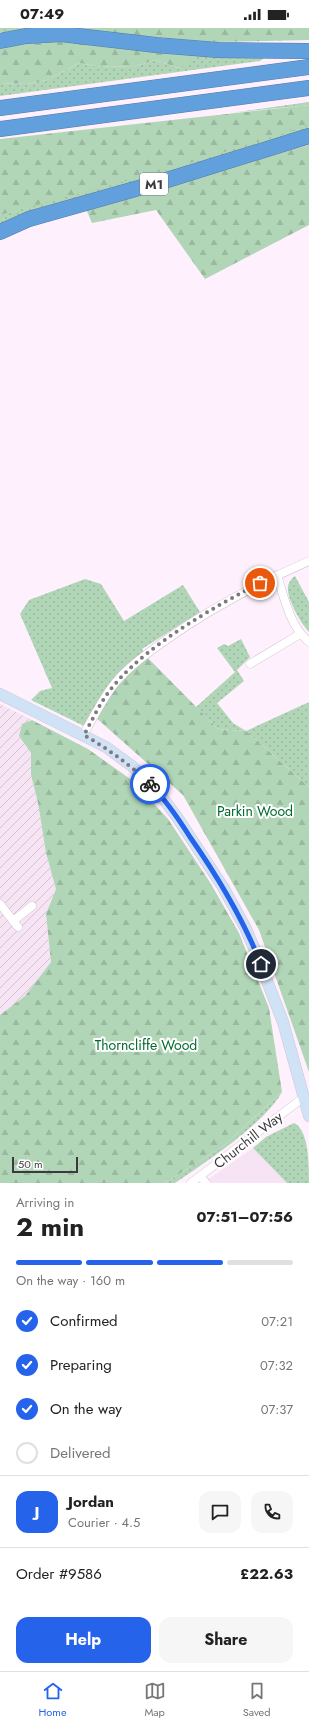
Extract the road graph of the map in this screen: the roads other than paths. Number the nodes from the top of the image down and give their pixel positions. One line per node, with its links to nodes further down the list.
1 (0, 41): 2 (highway)
2 (309, 51)
3 (309, 67): 5 (highway)
4 (309, 88): 6 (highway)
5 (0, 108)
6 (0, 129)
7 (309, 136): 8 (highway, M1)
8 (0, 232)
9 (309, 561): 10 (street)
10 (277, 574): 11 (street); 15 (street)
11 (300, 634): 12 (street); 13 (street)
12 (309, 642)
13 (250, 664)
14 (2, 698): 15 (street)
15 (84, 735): 18 (street)
16 (0, 904): 17 (street)
17 (32, 906)
18 (304, 1097): 19 (street); 20 (street, Churchill Way)
19 (309, 1116)
20 (203, 1180): 21 (street, Churchill Way)
21 (191, 1183)

